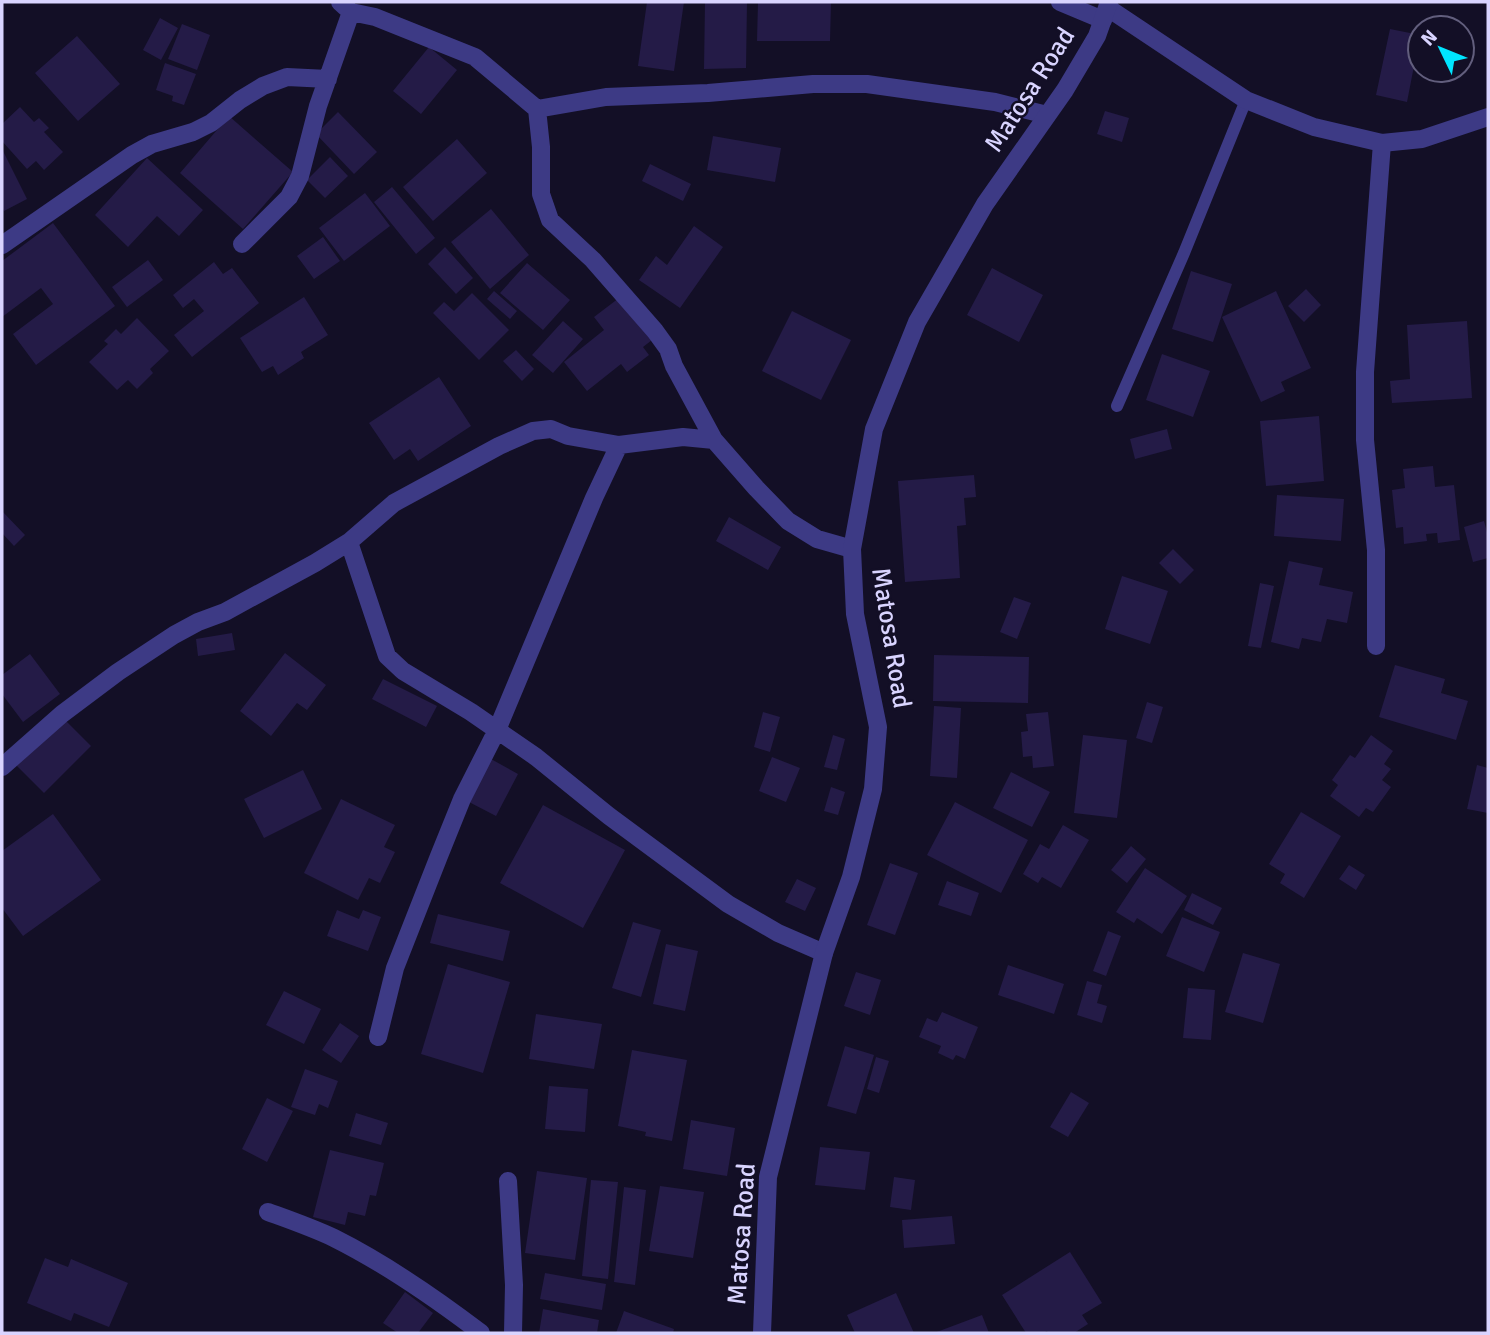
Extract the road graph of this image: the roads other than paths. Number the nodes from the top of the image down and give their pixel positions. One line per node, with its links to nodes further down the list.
1 (1060, 2): 3 (street)
2 (346, 7): 4 (street); 6 (street)
3 (1106, 10): 5 (street); 7 (street, Matosa Road)
4 (328, 79): 10 (street); 11 (street)
5 (1246, 100): 9 (street); 12 (lane)
6 (537, 109): 7 (street); 13 (street)
7 (1047, 115): 16 (street, Matosa Road)
8 (1488, 117): 9 (street)
9 (1382, 143): 17 (street)
10 (242, 244)
11 (2, 245)
12 (1117, 406)
13 (714, 440): 14 (street); 16 (street)
14 (619, 445): 15 (street); 18 (street)
15 (349, 542): 18 (street); 19 (street)
16 (852, 549): 20 (street, Matosa Road)
17 (1376, 646)
18 (497, 730): 20 (street); 21 (street)
19 (2, 767)
20 (824, 953): 26 (street, Matosa Road)
21 (378, 1037)
22 (508, 1181): 25 (street)
23 (268, 1212): 24 (street)
24 (481, 1333)
25 (513, 1333)
26 (762, 1333)

